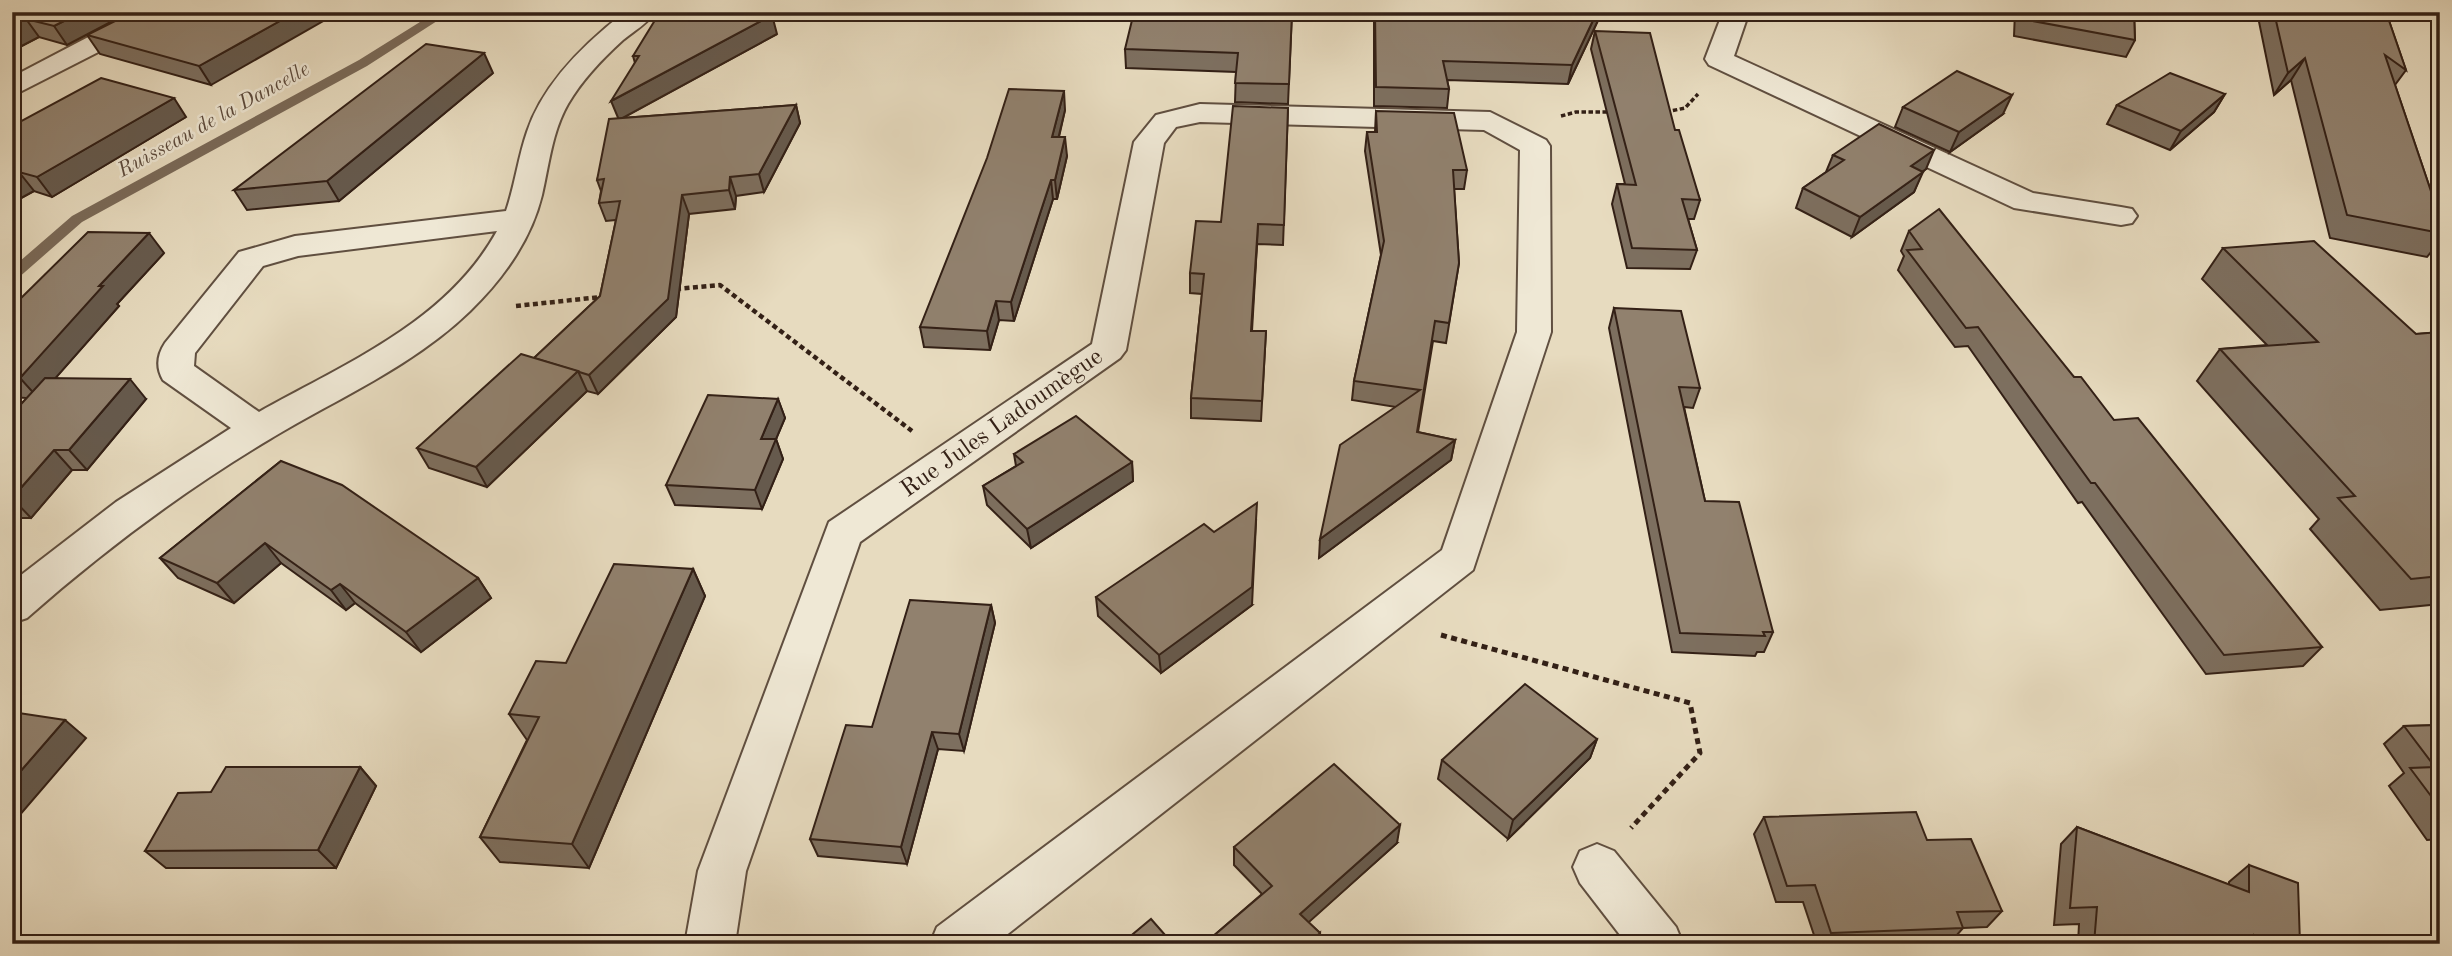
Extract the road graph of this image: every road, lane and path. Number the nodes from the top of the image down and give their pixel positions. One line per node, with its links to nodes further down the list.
1 (156, 12): 5 (street)
2 (642, 12): 10 (street)
3 (1735, 12): 4 (street)
4 (1718, 59): 7 (path); 9 (street)
5 (12, 88)
6 (1614, 112): 8 (path)
7 (1664, 112)
8 (1510, 130): 15 (street, Rue Jules Ladoumègue); 17 (street, Rue Jules Ladoumègue)
9 (2121, 216)
10 (519, 219): 13 (street); 14 (street)
11 (667, 290): 15 (path)
12 (615, 296): 13 (path)
13 (456, 305): 14 (street)
14 (258, 429): 16 (street)
15 (948, 459): 19 (street, Rue Jules Ladoumègue)
16 (12, 606)
17 (1382, 619): 18 (path); 20 (street, Rue Jules Ladoumègue)
18 (1597, 867): 21 (street)
19 (710, 944)
20 (956, 944)
21 (1658, 944)

